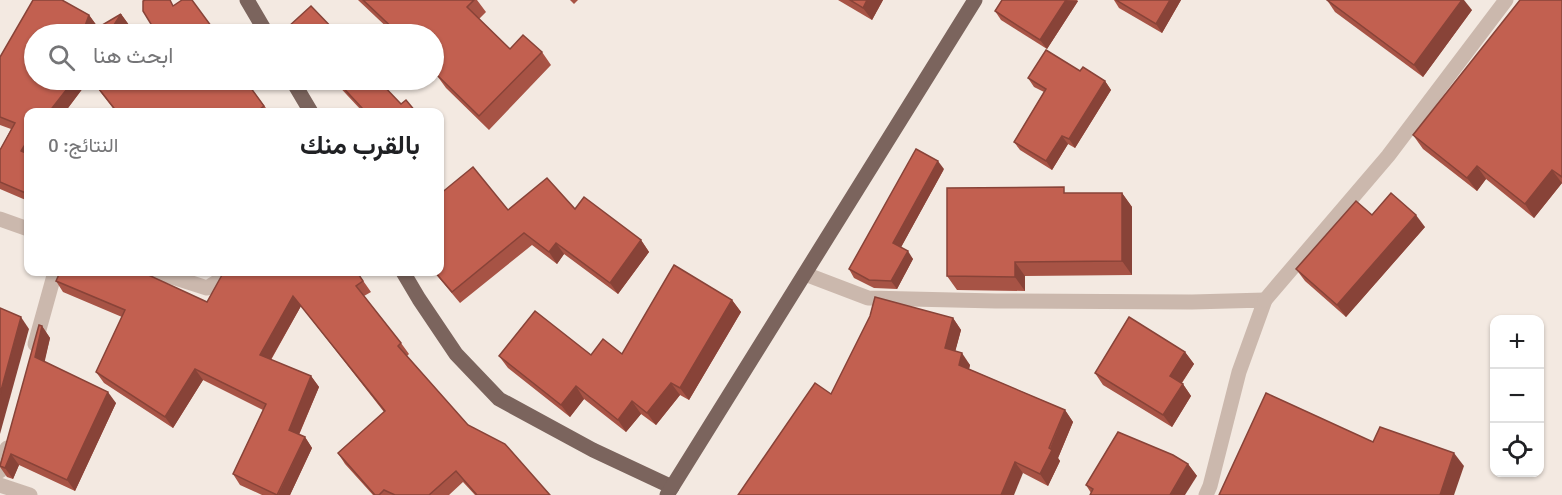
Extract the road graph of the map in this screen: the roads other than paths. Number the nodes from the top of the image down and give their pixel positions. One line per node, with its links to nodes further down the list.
1 (247, 0): 4 (main road)
2 (975, 0): 9 (main road)
3 (1506, 0): 14 (street)
4 (261, 24)
5 (298, 90): 6 (main road)
6 (309, 108)
7 (0, 219): 8 (street)
8 (24, 228)
9 (805, 274): 14 (street); 19 (main road)
10 (54, 276): 15 (street)
11 (170, 276): 12 (street)
12 (226, 276)
13 (405, 276): 19 (main road)
14 (1265, 300): 21 (street)
15 (31, 360)
16 (10, 437): 17 (street)
17 (0, 471)
18 (0, 485): 20 (street)
19 (670, 491)
20 (30, 495)
21 (1206, 495)

